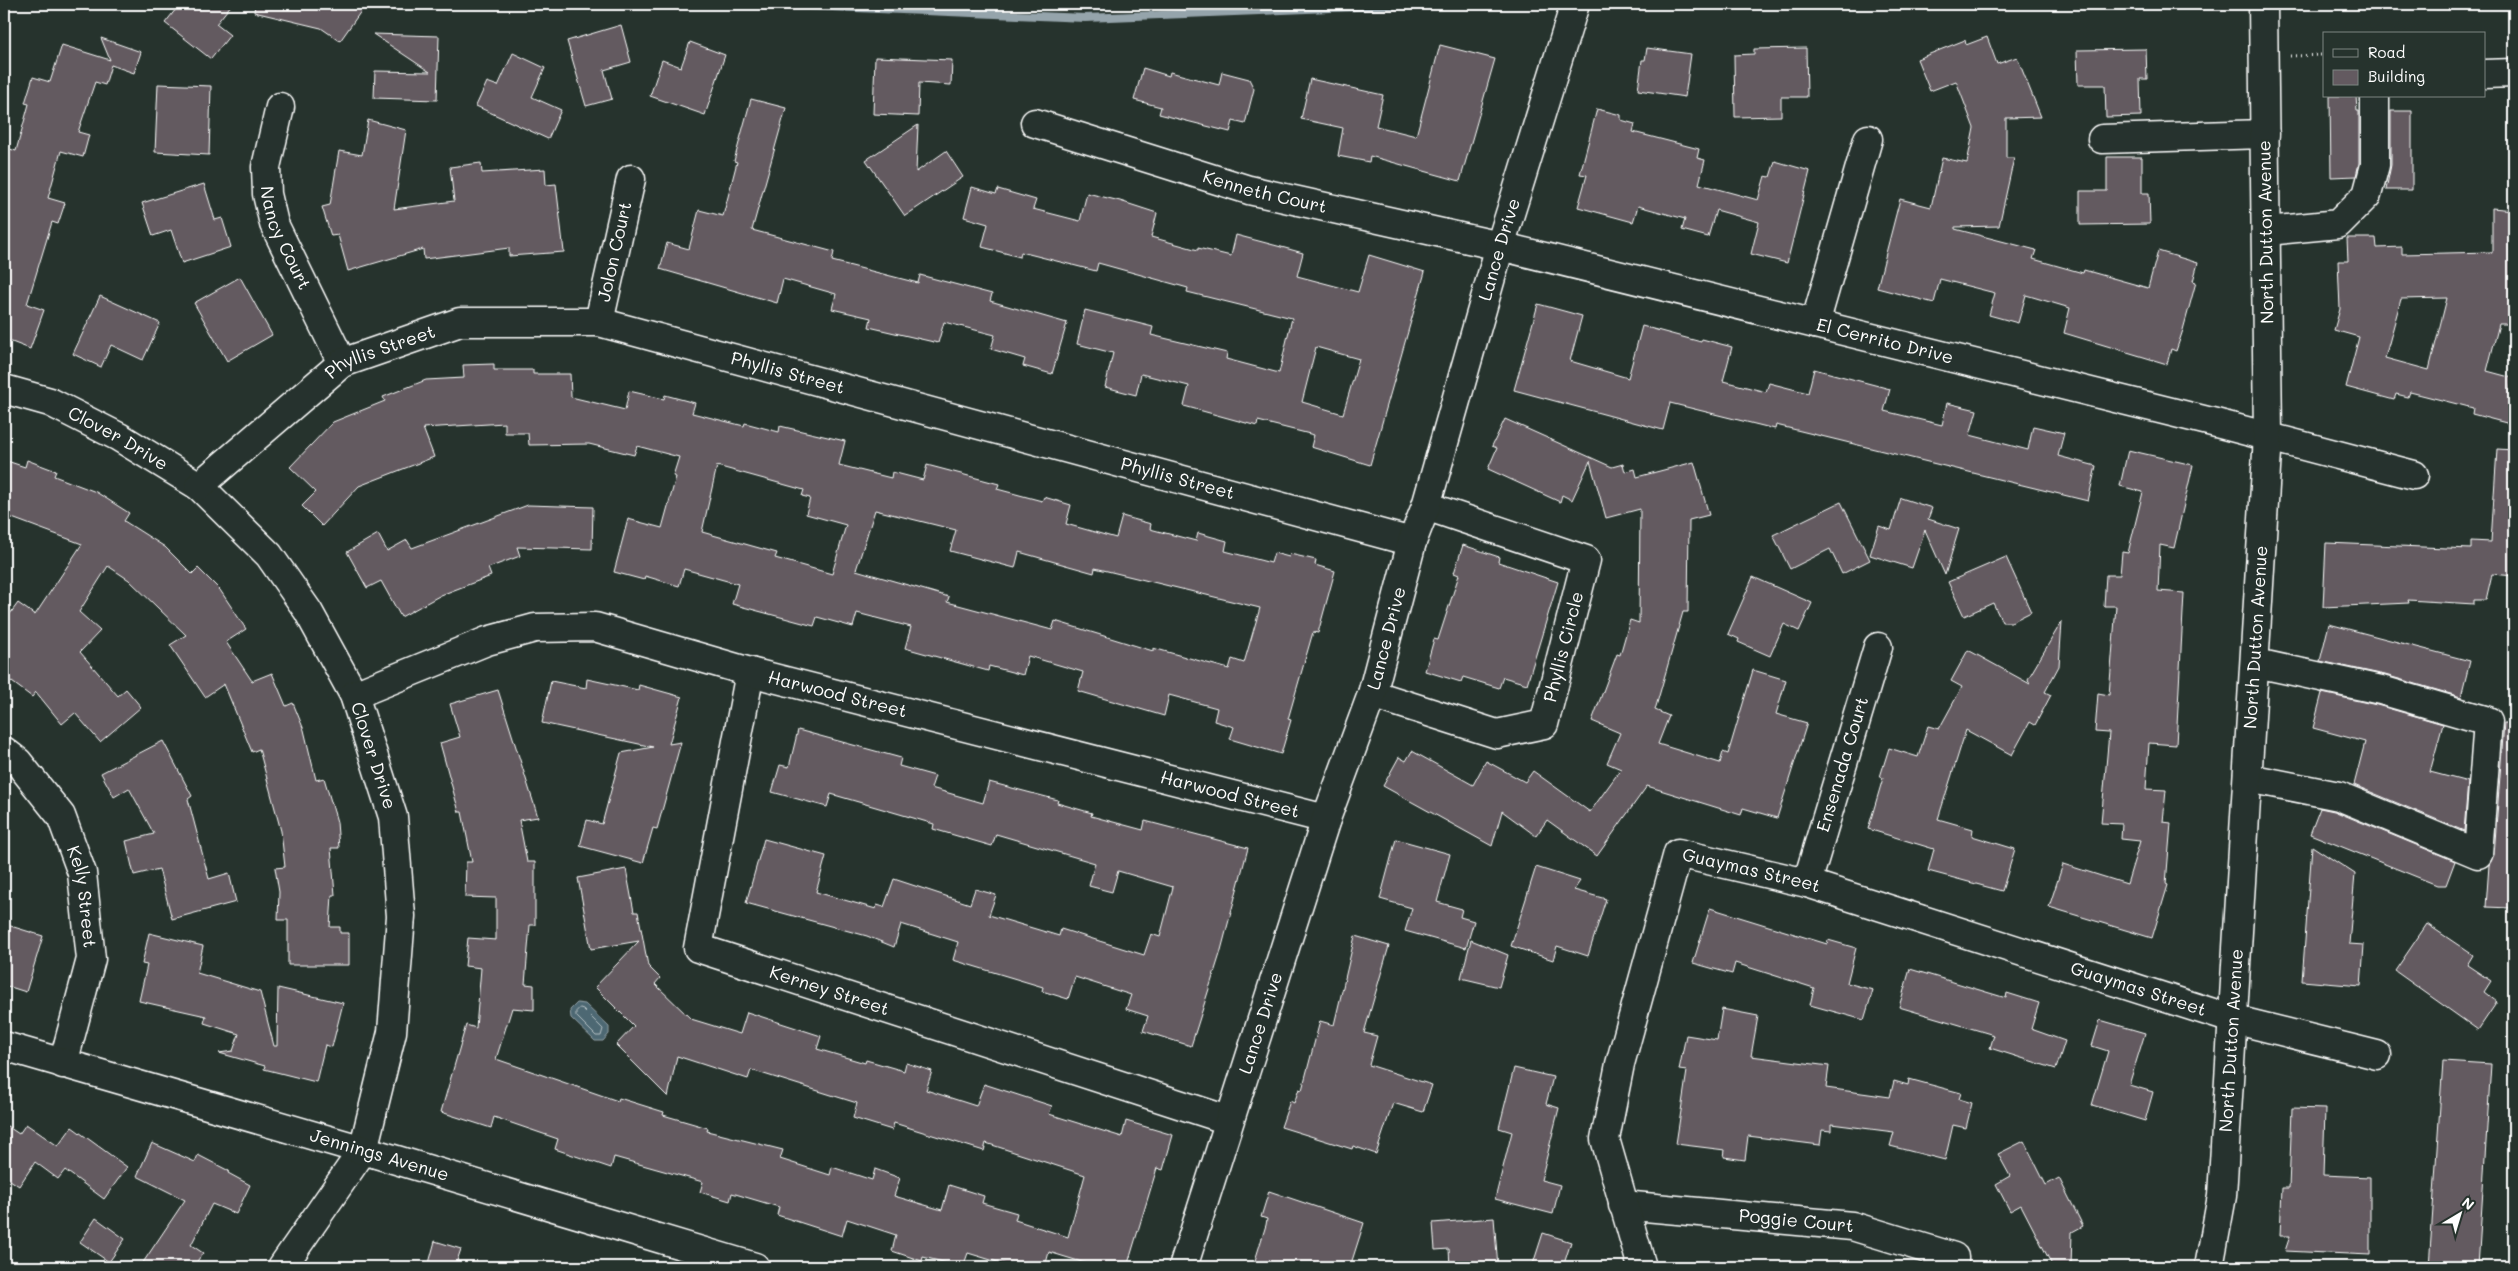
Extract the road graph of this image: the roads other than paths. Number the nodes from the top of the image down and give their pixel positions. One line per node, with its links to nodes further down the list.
1 (1575, 4): 13 (street, Lance Drive)
2 (2262, 4): 8 (street, North Dutton Avenue)
3 (2514, 73): 4 (street)
4 (2486, 74)
5 (2375, 98): 12 (street)
6 (280, 106): 16 (street, Nancy Court)
7 (1035, 123): 13 (street, Kenneth Court)
8 (2265, 134): 10 (street); 12 (street, North Dutton Avenue)
9 (1868, 138): 15 (street)
10 (2102, 139)
11 (631, 179): 14 (street, Jolon Court)
12 (2267, 231): 18 (street, North Dutton Avenue)
13 (1500, 246): 15 (street, El Cerrito Drive); 21 (street, Lance Drive)
14 (599, 322): 16 (street, Phyllis Street); 22 (street, Phyllis Street)
15 (1816, 324): 18 (street, El Cerrito Drive)
16 (342, 363): 20 (street, Phyllis Street)
17 (4, 389): 20 (street, Clover Drive)
18 (2268, 436): 19 (street, El Cerrito Drive); 24 (street, North Dutton Avenue)
19 (2414, 475)
20 (200, 486): 27 (street, Clover Drive)
21 (1426, 506): 22 (street, Lance Drive); 26 (street, Phyllis Circle)
22 (1412, 542): 26 (street, Lance Drive)
23 (1878, 647): 31 (street, Ensenada Court)
24 (2256, 663): 29 (street, North Dutton Avenue); 29 (street)
25 (750, 672): 27 (street, Harwood Street); 30 (street, Harwood Street); 36 (street, Kerney Street)
26 (1372, 694): 30 (street, Lance Drive)
27 (354, 695): 37 (street, Clover Drive)
28 (4, 751): 35 (street, Kelly Street)
29 (2248, 778): 32 (street, North Dutton Avenue)
30 (1326, 819): 36 (street, Lance Drive)
31 (1808, 883): 32 (street, Guaymas Street); 38 (street, Guaymas Street)
32 (2232, 1019): 34 (street, Guaymas Street); 44 (street, North Dutton Avenue)
33 (4, 1046): 35 (street, Jennings Avenue)
34 (2377, 1055)
35 (63, 1064): 37 (street, Jennings Avenue)
36 (1228, 1120): 41 (street, Lance Drive)
37 (364, 1150): 39 (street, Clover Drive); 40 (street, Jennings Avenue)
38 (1623, 1205): 42 (street, Guaymas Street); 43 (street, Poggie Court)
39 (282, 1267)
40 (755, 1267)
41 (1183, 1267)
42 (1642, 1267)
43 (1954, 1267)
44 (2208, 1267)

